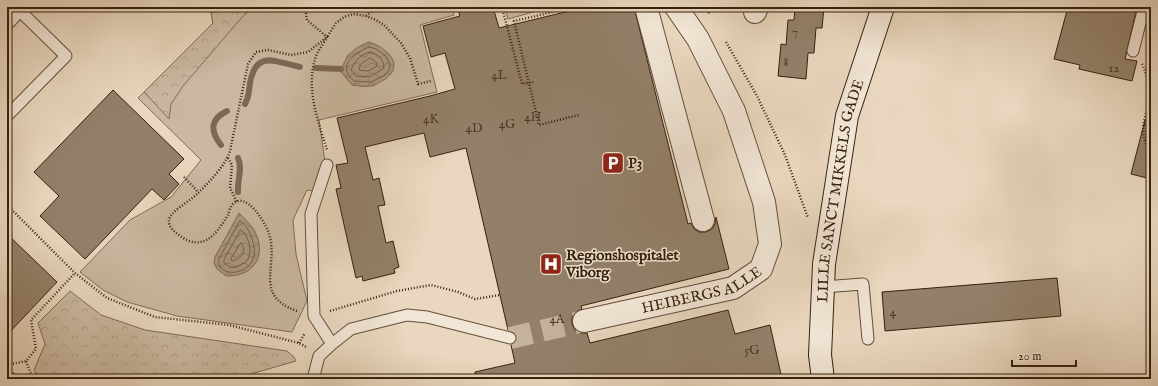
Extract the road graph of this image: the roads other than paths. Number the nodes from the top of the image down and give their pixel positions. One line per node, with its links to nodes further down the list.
1 (16, 7): 6 (street); 9 (lane)
2 (646, 7): 8 (street, HEIBERGS ALLE)
3 (883, 7): 12 (street, LILLE SANCT MIKKELS GADE)
4 (1144, 7): 7 (lane)
5 (679, 11): 8 (street, HEIBERGS ALLE); 13 (street, HEIBERGS ALLE)
6 (7, 17)
7 (1133, 51)
8 (662, 66): 11 (street, HEIBERGS ALLE)
9 (7, 116)
10 (327, 165): 16 (lane)
11 (703, 220)
12 (823, 287): 15 (lane); 18 (street, LILLE SANCT MIKKELS GADE)
13 (584, 321)
14 (510, 338): 16 (lane)
15 (868, 339)
16 (332, 344): 17 (lane)
17 (312, 379)
18 (823, 379)

